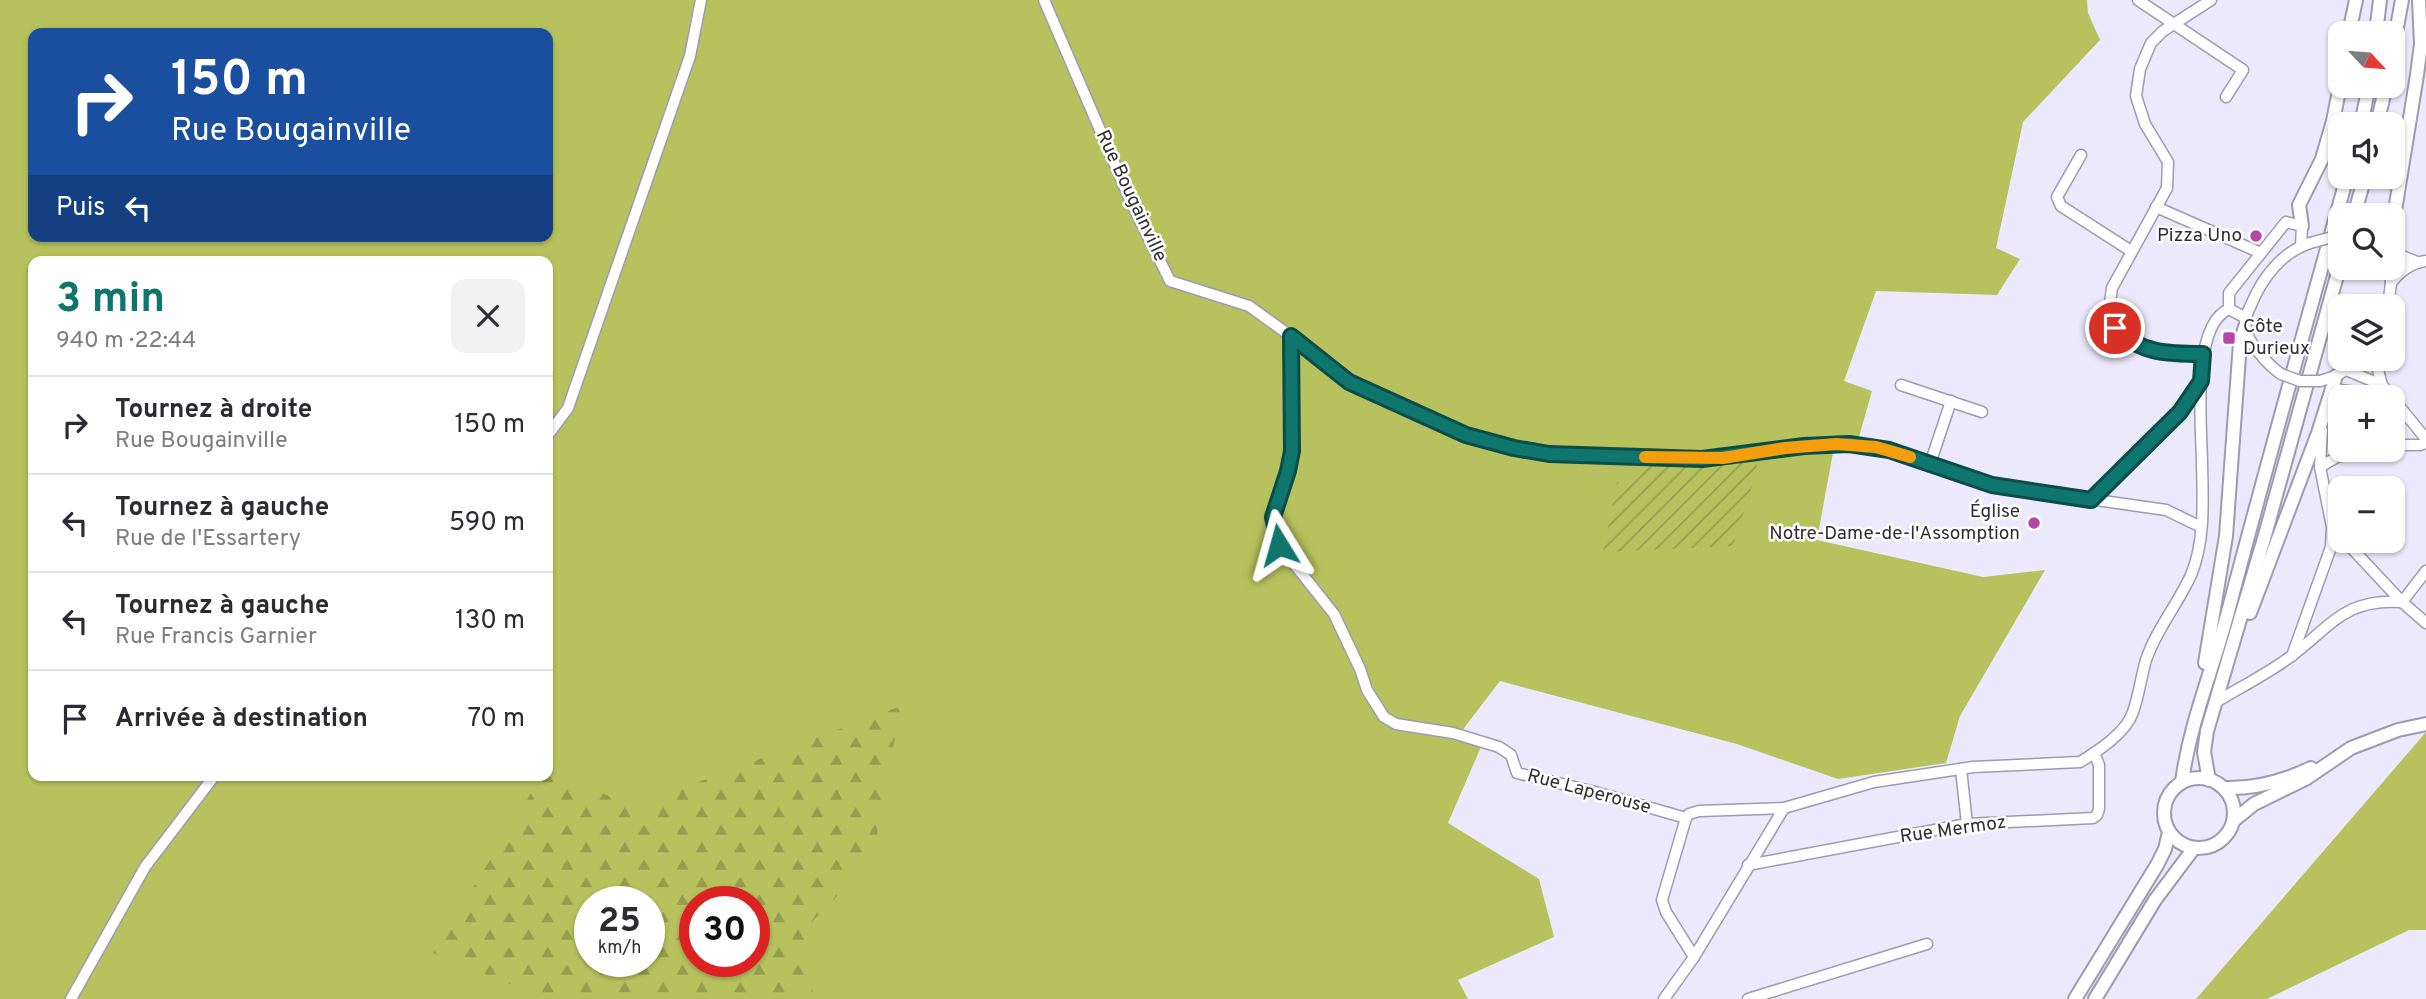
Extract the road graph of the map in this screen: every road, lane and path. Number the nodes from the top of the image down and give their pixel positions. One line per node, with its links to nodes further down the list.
1 (701, 0): 46 (street)
2 (1044, 0): 33 (street, Rue Bougainville)
3 (2138, 0): 12 (street)
4 (2211, 0): 12 (street)
5 (2356, 0): 9 (main road)
6 (2379, 0): 10 (main road)
7 (2403, 0): 11 (main road)
8 (2419, 0): 13 (main road)
9 (2352, 21)
10 (2377, 21)
11 (2399, 21)
12 (2174, 24): 14 (street); 19 (street)
13 (2423, 41): 18 (main road)
14 (2226, 97)
15 (2338, 98): 20 (main road)
16 (2081, 155): 23 (street)
17 (2344, 189): 62 (main road)
18 (2396, 203)
19 (2156, 207): 23 (street); 24 (street)
20 (2302, 226): 22 (street); 24 (street)
21 (2328, 238): 22 (street, bridge)
22 (2306, 244): 32 (street)
23 (2131, 251): 34 (street)
24 (2261, 253): 31 (street)
25 (2405, 256): 26 (street)
26 (2422, 262): 29 (street)
27 (2336, 280): 61 (main road)
28 (2391, 280): 29 (street)
29 (2391, 283): 30 (street)
30 (2390, 294)
31 (2225, 311): 32 (street); 34 (street)
32 (2245, 322): 37 (street, bridge); 62 (main road)
33 (1291, 336): 50 (street, Rue Bougainville); 72 (street, Rue Laperouse)
34 (2203, 354): 38 (street)
35 (2347, 371): 37 (street)
36 (2378, 371): 41 (street)
37 (2338, 378): 40 (street); 41 (street); 44 (main road)
38 (2201, 381): 52 (street); 54 (street)
39 (1901, 384): 42 (street)
40 (2344, 385)
41 (2382, 385)
42 (1951, 401): 43 (street); 50 (street)
43 (1983, 412)
44 (2323, 416): 51 (street); 61 (main road)
45 (2405, 416): 47 (street)
46 (553, 428)
47 (2424, 442): 48 (street)
48 (2405, 444)
49 (2328, 462): 51 (street)
50 (1930, 464): 52 (street, Rue Bougainville)
51 (2320, 467): 53 (street)
52 (2091, 500): 54 (street, Rue Bougainville)
53 (2328, 507)
54 (2201, 527): 64 (street)
55 (2329, 553): 60 (street)
56 (2356, 553): 58 (street)
57 (2426, 571): 58 (street)
58 (2402, 602): 59 (street); 60 (street)
59 (2426, 623)
60 (2292, 656): 61 (street)
61 (2216, 702): 67 (main road)
62 (2199, 703): 69 (main road)
63 (2426, 724): 65 (main road)
64 (2094, 754): 66 (street, Rue Laperouse); 74 (street, Rue Mermoz)
65 (2334, 758): 70 (main road); 73 (main road)
66 (1961, 769): 71 (street, Rue Laperouse); 74 (street)
67 (2209, 779): 69 (main road); 70 (main road)
68 (210, 781): 80 (street)
69 (2182, 782): 75 (main road)
70 (2224, 788): 73 (main road)
71 (1784, 808): 72 (street, Rue Laperouse); 77 (street)
72 (1686, 818): 79 (street)
73 (2233, 821): 76 (main road)
74 (1967, 824): 77 (street, Rue Mermoz)
75 (2169, 832): 76 (main road); 83 (main road)
76 (2194, 848): 84 (main road)
77 (1748, 865): 79 (street)
78 (1927, 944): 82 (street)
79 (1695, 957): 81 (street)
80 (71, 999)
81 (1664, 999)
82 (1748, 999)
83 (2075, 999)
84 (2095, 999)

